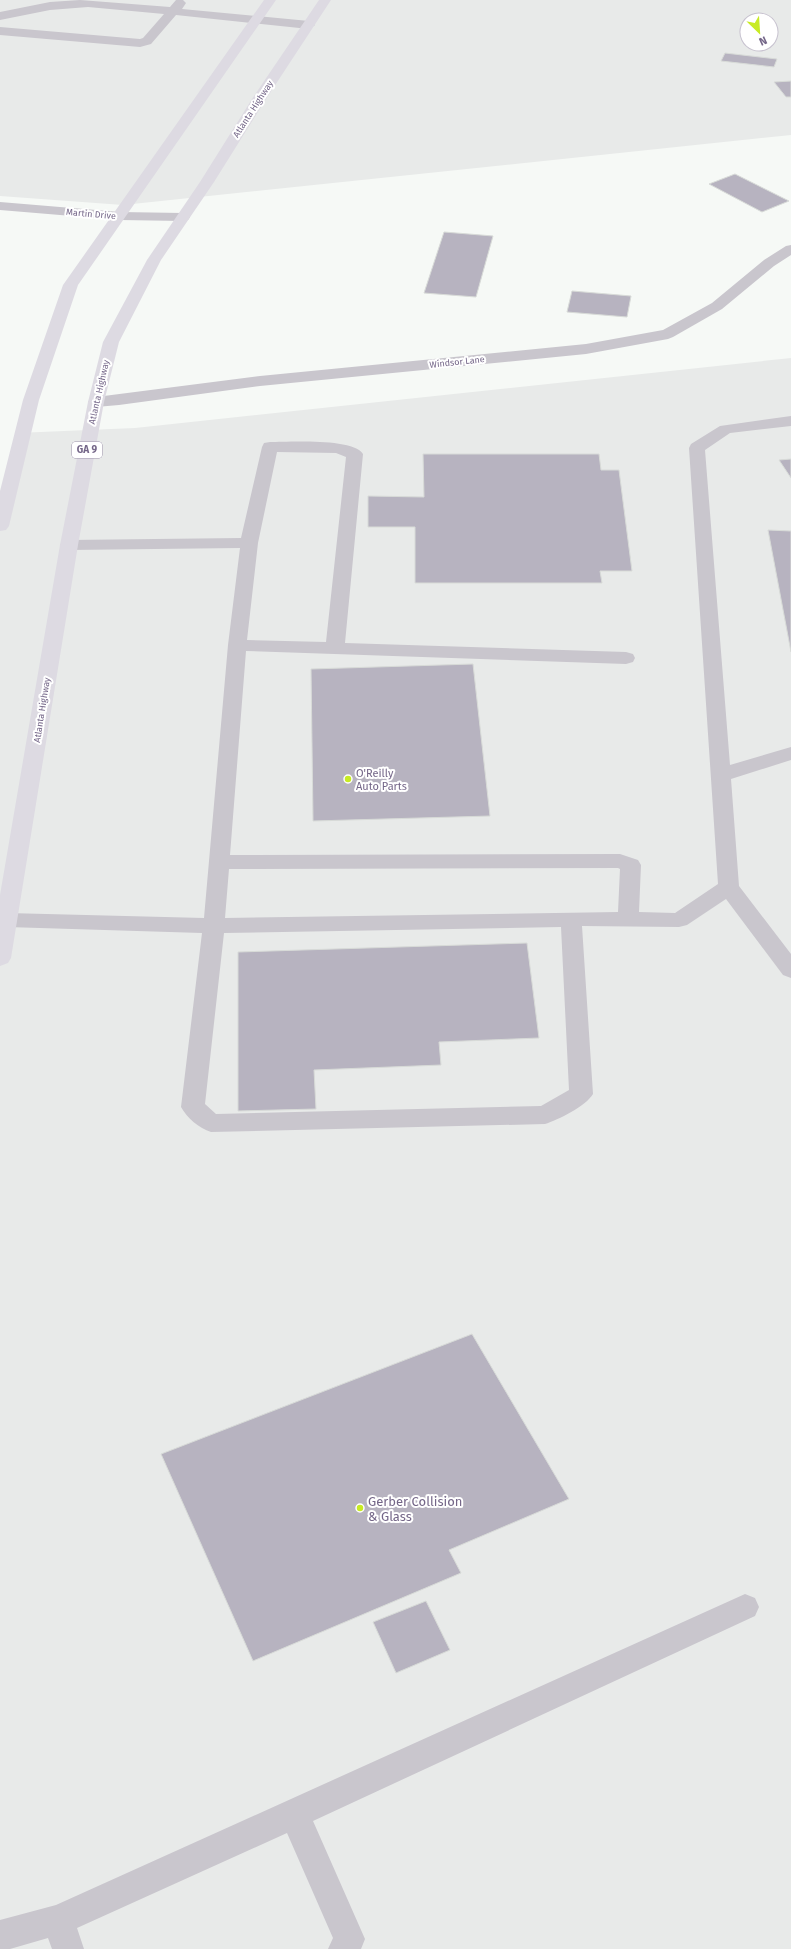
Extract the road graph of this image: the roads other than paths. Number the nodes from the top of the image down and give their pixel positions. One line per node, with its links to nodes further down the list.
1 (182, 0): 5 (street)
2 (270, 0): 7 (main road)
3 (325, 0): 8 (main road, Atlanta Highway / GA 9)
4 (111, 2): 5 (street); 6 (street)
5 (174, 12): 7 (street); 9 (street)
6 (0, 16)
7 (256, 20): 8 (street); 11 (main road)
8 (309, 25): 12 (main road, Atlanta Highway / GA 9)
9 (0, 31)
10 (0, 206): 11 (street, Martin Drive)
11 (120, 216): 12 (street, Martin Drive); 16 (main road)
12 (183, 217): 14 (main road, Atlanta Highway / GA 9)
13 (791, 249): 14 (street, Windsor Lane)
14 (96, 402): 18 (main road, Atlanta Highway / GA 9)
15 (791, 421): 23 (street)
16 (0, 526)
17 (249, 543): 18 (street); 19 (street); 20 (street)
18 (69, 545): 27 (main road, Atlanta Highway / GA 9)
19 (237, 644): 20 (street); 24 (street)
20 (335, 648): 21 (street)
21 (626, 658)
22 (791, 753): 23 (street)
23 (721, 775): 25 (street)
24 (220, 862): 28 (street); 29 (street)
25 (729, 887): 28 (street); 31 (street)
26 (571, 919): 28 (street); 29 (street); 29 (street)
27 (7, 920): 29 (street); 30 (main road, Atlanta Highway / GA 9)
28 (628, 920)
29 (214, 926)
30 (0, 958)
31 (791, 970)
32 (745, 1607): 33 (street)
33 (294, 1814): 34 (street); 37 (street)
34 (58, 1920): 35 (street); 36 (street)
35 (0, 1936)
36 (68, 1949)
37 (344, 1949)

